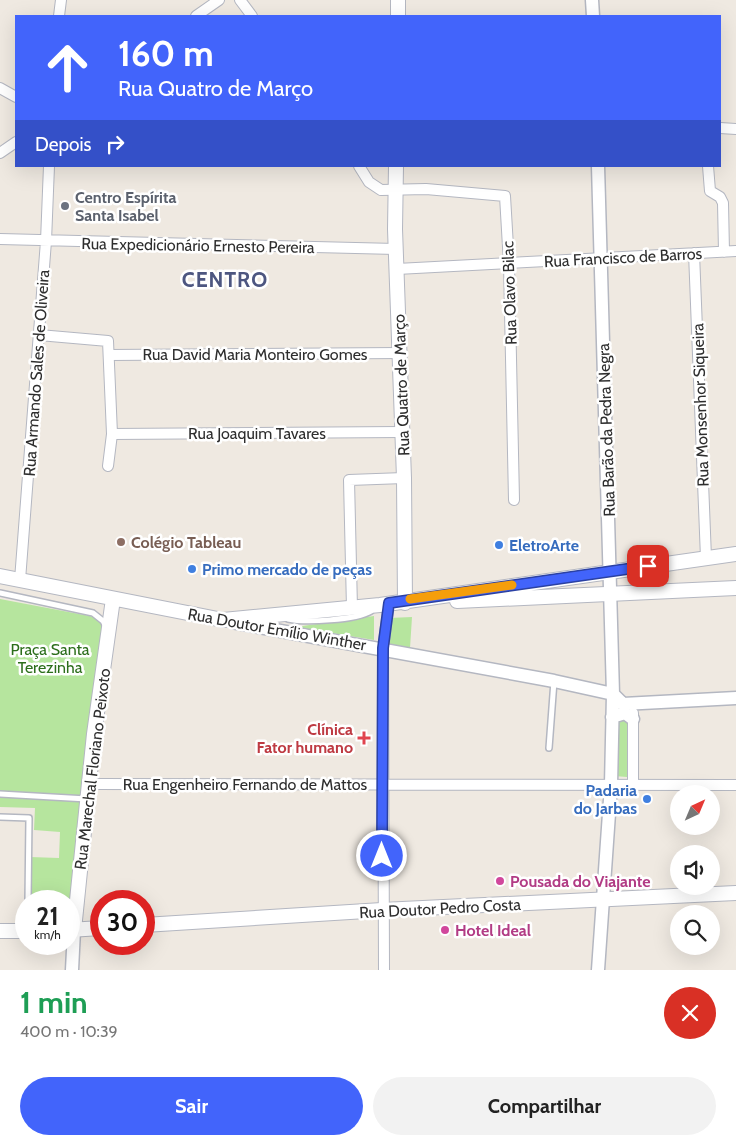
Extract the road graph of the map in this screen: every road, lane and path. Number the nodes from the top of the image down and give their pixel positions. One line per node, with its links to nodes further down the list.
1 (61, 0): 6 (street)
2 (220, 0): 7 (street)
3 (240, 0): 8 (street)
4 (398, 0): 9 (main road)
5 (592, 0): 10 (street)
6 (60, 15)
7 (198, 15)
8 (251, 15)
9 (398, 15)
10 (593, 15)
11 (0, 88): 12 (street)
12 (15, 96)
13 (721, 128): 14 (street)
14 (736, 128)
15 (15, 143): 16 (street)
16 (0, 153)
17 (49, 167): 24 (street, Rua Armando Sales de Oliveira)
18 (360, 167): 22 (street)
19 (396, 167): 22 (main road, Rua Quatro de Março)
20 (598, 167): 29 (street, Rua Barão da Pedra Negra)
21 (708, 167): 27 (street)
22 (395, 190): 25 (main road, Rua Quatro de Março); 30 (street, Rua Olavo Bilac)
23 (0, 239): 24 (street, Rua Expedicionário Ernesto Pereira)
24 (46, 241): 25 (street, Rua Expedicionário Ernesto Pereira); 32 (street, Rua Armando Sales de Oliveira)
25 (396, 249): 31 (main road, Rua Quatro de Março)
26 (736, 251): 27 (street, Rua Francisco de Barros)
27 (724, 252): 28 (street, Rua Francisco de Barros)
28 (694, 253): 29 (street, Rua Francisco de Barros); 41 (street, Rua Monsenhor Siqueira)
29 (601, 258): 30 (street, Rua Francisco de Barros); 42 (street, Rua Barão da Pedra Negra)
30 (509, 264): 31 (street, Rua Francisco de Barros); 39 (street, Rua Olavo Bilac)
31 (398, 269): 33 (main road, Rua Quatro de Março)
32 (38, 335): 34 (street); 45 (street, Rua Armando Sales de Oliveira)
33 (401, 353): 34 (street, Rua David Maria Monteiro Gomes); 35 (main road, Rua Quatro de Março)
34 (109, 355): 36 (street)
35 (402, 432): 36 (street, Rua Joaquim Tavares); 38 (main road, Rua Quatro de Março)
36 (112, 434): 37 (street)
37 (108, 466)
38 (404, 478): 51 (main road, Rua Quatro de Março); 52 (street)
39 (514, 500)
40 (736, 554): 41 (main road)
41 (706, 558): 42 (main road)
42 (610, 572): 43 (main road); 49 (street, Rua Barão da Pedra Negra)
43 (594, 574): 48 (main road); 51 (main road)
44 (0, 576): 45 (main road, Rua Doutor Emílio Winther)
45 (20, 580): 50 (main road, Rua Doutor Emílio Winther)
46 (736, 588): 49 (main road)
47 (0, 593): 55 (lane)
48 (594, 594): 49 (main road); 51 (main road)
49 (610, 594): 58 (street, Rua Barão da Pedra Negra)
50 (113, 599): 54 (main road, Rua Doutor Emílio Winther); 55 (main road, Rua Marechal Floriano Peixoto)
51 (396, 602): 52 (main road); 53 (lane); 56 (street, Rua Quatro de Março)
52 (352, 608): 53 (main road)
53 (279, 615): 54 (main road)
54 (223, 620): 56 (street, Rua Doutor Emílio Winther)
55 (110, 633): 65 (main road, Rua Marechal Floriano Peixoto)
56 (383, 648): 57 (street, Rua Doutor Emílio Winther); 64 (street, Rua Quatro de Março)
57 (554, 681): 58 (street, Rua Doutor Emílio Winther); 63 (lane)
58 (613, 694): 60 (street, Rua Doutor Emílio Winther); 61 (street, Rua Barão da Pedra Negra)
59 (736, 698): 60 (street)
60 (633, 703): 62 (street)
61 (612, 717): 62 (street); 67 (street, Rua Barão da Pedra Negra)
62 (633, 719): 66 (street)
63 (549, 748)
64 (383, 783): 65 (street, Rua Engenheiro Fernando de Mattos); 67 (street, Rua Engenheiro Fernando de Mattos); 76 (street, Rua Quatro de Março)
65 (90, 784): 70 (main road, Rua Marechal Floriano Peixoto)
66 (633, 784): 67 (street, Rua Engenheiro Fernando de Mattos); 68 (street, Rua Engenheiro Fernando de Mattos)
67 (611, 785): 75 (street, Rua Barão da Pedra Negra)
68 (736, 785)
69 (0, 794): 70 (lane)
70 (88, 799): 73 (main road, Rua Marechal Floriano Peixoto)
71 (0, 818): 72 (lane)
72 (28, 890)
73 (76, 890)
74 (736, 892): 75 (main road, Rua Doutor Pedro Costa)
75 (603, 901): 76 (main road, Rua Doutor Pedro Costa); 83 (street, Rua Barão da Pedra Negra)
76 (382, 910): 77 (main road, Rua Doutor Pedro Costa); 82 (street, Rua Quatro de Março)
77 (155, 924)
78 (0, 931): 79 (main road)
79 (15, 931)
80 (72, 955): 81 (street, Rua Marechal Floriano Peixoto)
81 (72, 970)
82 (384, 970)
83 (598, 970)

